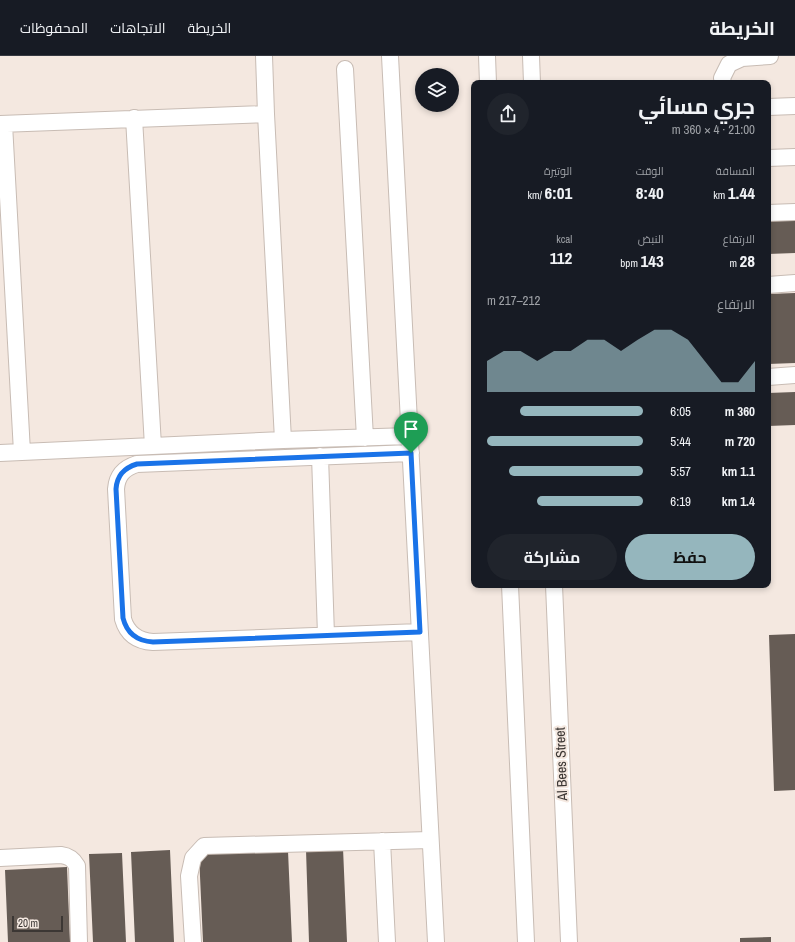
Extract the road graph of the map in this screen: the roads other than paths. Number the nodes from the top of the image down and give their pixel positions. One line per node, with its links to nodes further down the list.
1 (264, 56): 12 (street)
2 (390, 56): 23 (street)
3 (487, 56): 7 (street)
4 (531, 56): 8 (street)
5 (770, 56): 9 (street)
6 (345, 69): 24 (street)
7 (488, 80)
8 (532, 80)
9 (722, 80)
10 (795, 106): 11 (street)
11 (771, 107)
12 (266, 114): 13 (street); 25 (street)
13 (134, 118): 14 (street); 26 (street)
14 (2, 124): 27 (street)
15 (795, 157): 16 (street)
16 (771, 158)
17 (795, 212): 18 (street)
18 (771, 213)
19 (795, 284): 20 (street)
20 (771, 285)
21 (795, 375): 22 (street)
22 (771, 377)
23 (410, 436): 24 (street); 29 (street)
24 (365, 438): 25 (street)
25 (283, 440): 26 (street)
26 (153, 446): 27 (street)
27 (22, 452): 28 (street)
28 (0, 453)
29 (411, 453): 30 (street); 33 (street)
30 (320, 456): 34 (street); 34 (street)
31 (510, 588): 42 (street)
32 (554, 588): 43 (street, Al Bees Street)
33 (420, 632): 34 (street); 35 (street)
34 (326, 636)
35 (430, 840): 36 (street); 41 (street)
36 (382, 841): 39 (street); 40 (street)
37 (0, 858): 38 (street)
38 (79, 942)
39 (193, 942)
40 (387, 942)
41 (436, 942)
42 (526, 942)
43 (569, 942)

